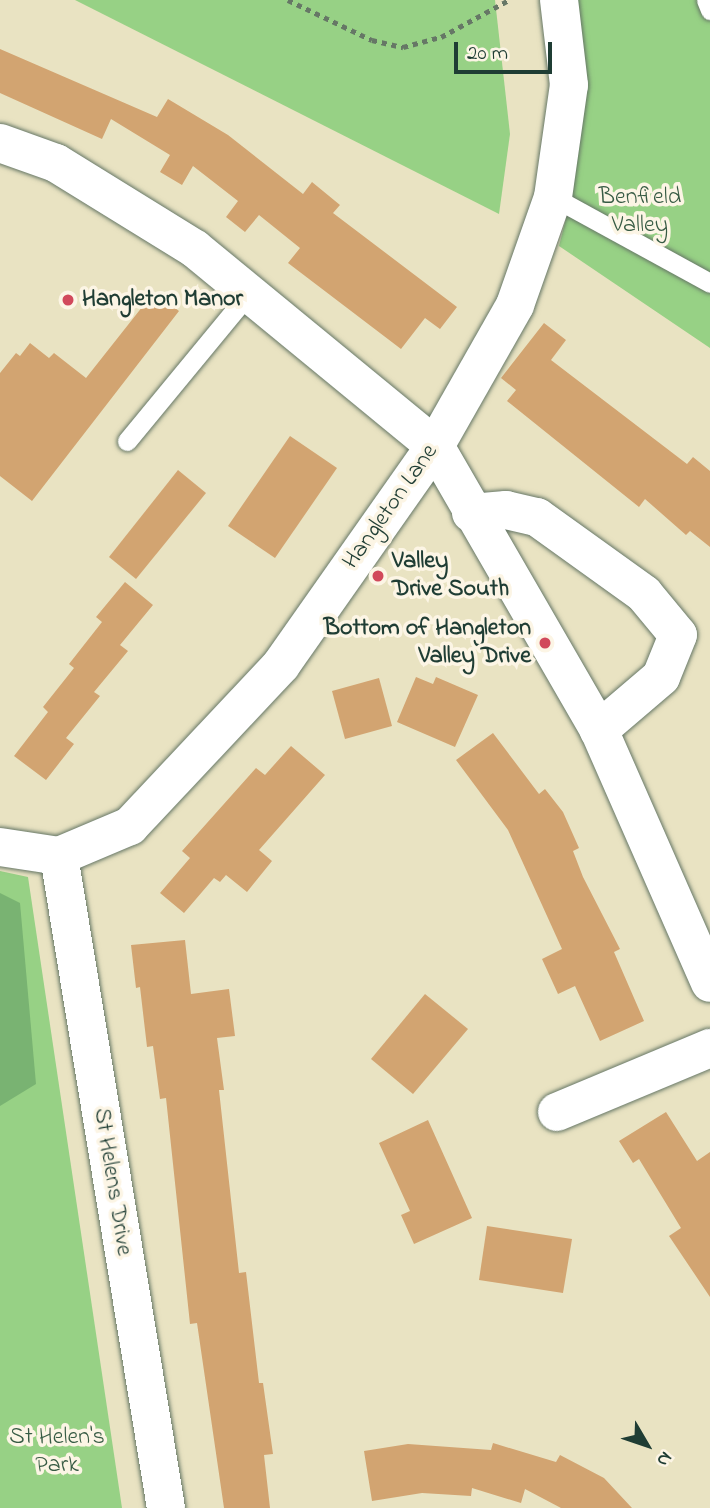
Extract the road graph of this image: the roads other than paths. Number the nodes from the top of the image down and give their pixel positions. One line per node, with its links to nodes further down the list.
1 (559, 0): 5 (street, Hangleton Lane)
2 (706, 0): 3 (lane)
3 (710, 10)
4 (0, 143): 7 (street)
5 (553, 197): 6 (lane); 9 (street, Hangleton Lane)
6 (710, 283)
7 (248, 294): 8 (lane); 9 (street)
8 (127, 441)
9 (435, 446): 10 (street); 13 (street, Hangleton Lane)
10 (471, 513): 11 (street); 11 (street)
11 (598, 730): 14 (street)
12 (0, 847): 13 (street)
13 (59, 856): 17 (street, St Helens Drive)
14 (710, 983)
15 (710, 1048): 16 (street)
16 (557, 1112)
17 (166, 1508)

